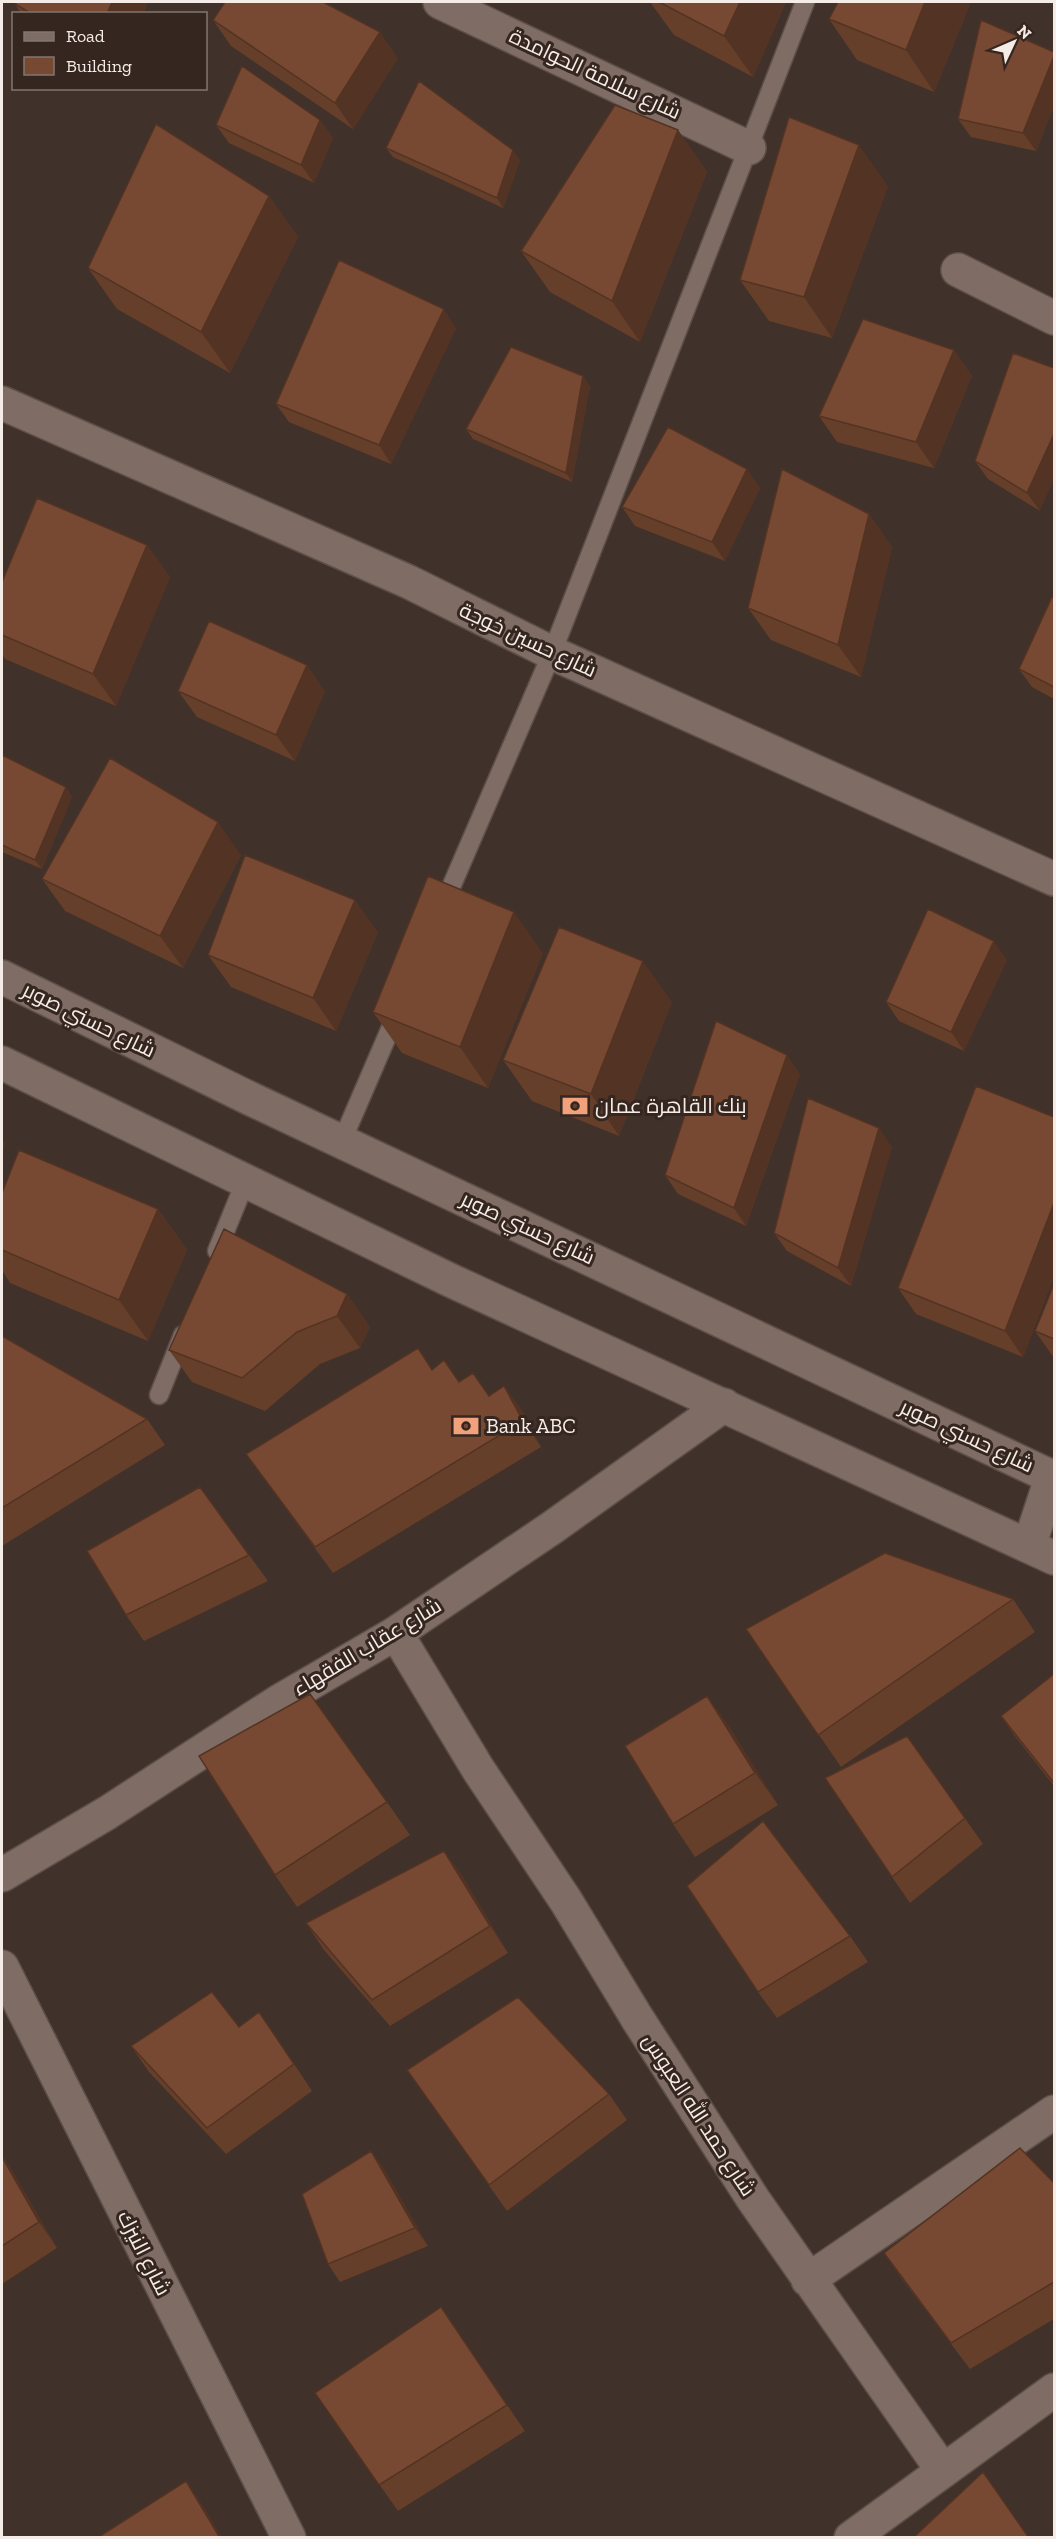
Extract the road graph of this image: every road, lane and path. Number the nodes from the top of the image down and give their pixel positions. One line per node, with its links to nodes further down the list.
1 (440, 2): 3 (street, شارع سلامة الحوامدة)
2 (805, 2): 3 (lane)
3 (749, 148): 7 (lane)
4 (958, 270): 5 (street)
5 (1054, 318)
6 (2, 403): 7 (street, شارع حسين خوجة)
7 (552, 653): 8 (street, شارع حسين خوجة); 9 (lane)
8 (1054, 879)
9 (435, 924)
10 (2, 977): 13 (street, شارع حسني صوبر)
11 (407, 989): 13 (lane)
12 (2, 1063): 14 (street)
13 (342, 1141): 19 (street, شارع حسني صوبر)
14 (246, 1180): 15 (lane); 18 (street)
15 (211, 1266)
16 (189, 1320): 17 (lane)
17 (159, 1395)
18 (724, 1405): 20 (street); 21 (street, شارع عقاب الفقهاء)
19 (1053, 1477): 20 (street)
20 (1042, 1552)
21 (396, 1633): 22 (street, شارع عقاب الفقهاء); 25 (street, شارع حمد الله العبوس)
22 (2, 1875)
23 (2, 1967): 28 (street, شارع النيزك)
24 (1054, 2112): 25 (street)
25 (808, 2280): 27 (street, شارع حمد الله العبوس)
26 (1054, 2390): 27 (street)
27 (943, 2471): 29 (street)
28 (289, 2538)
29 (851, 2538)

